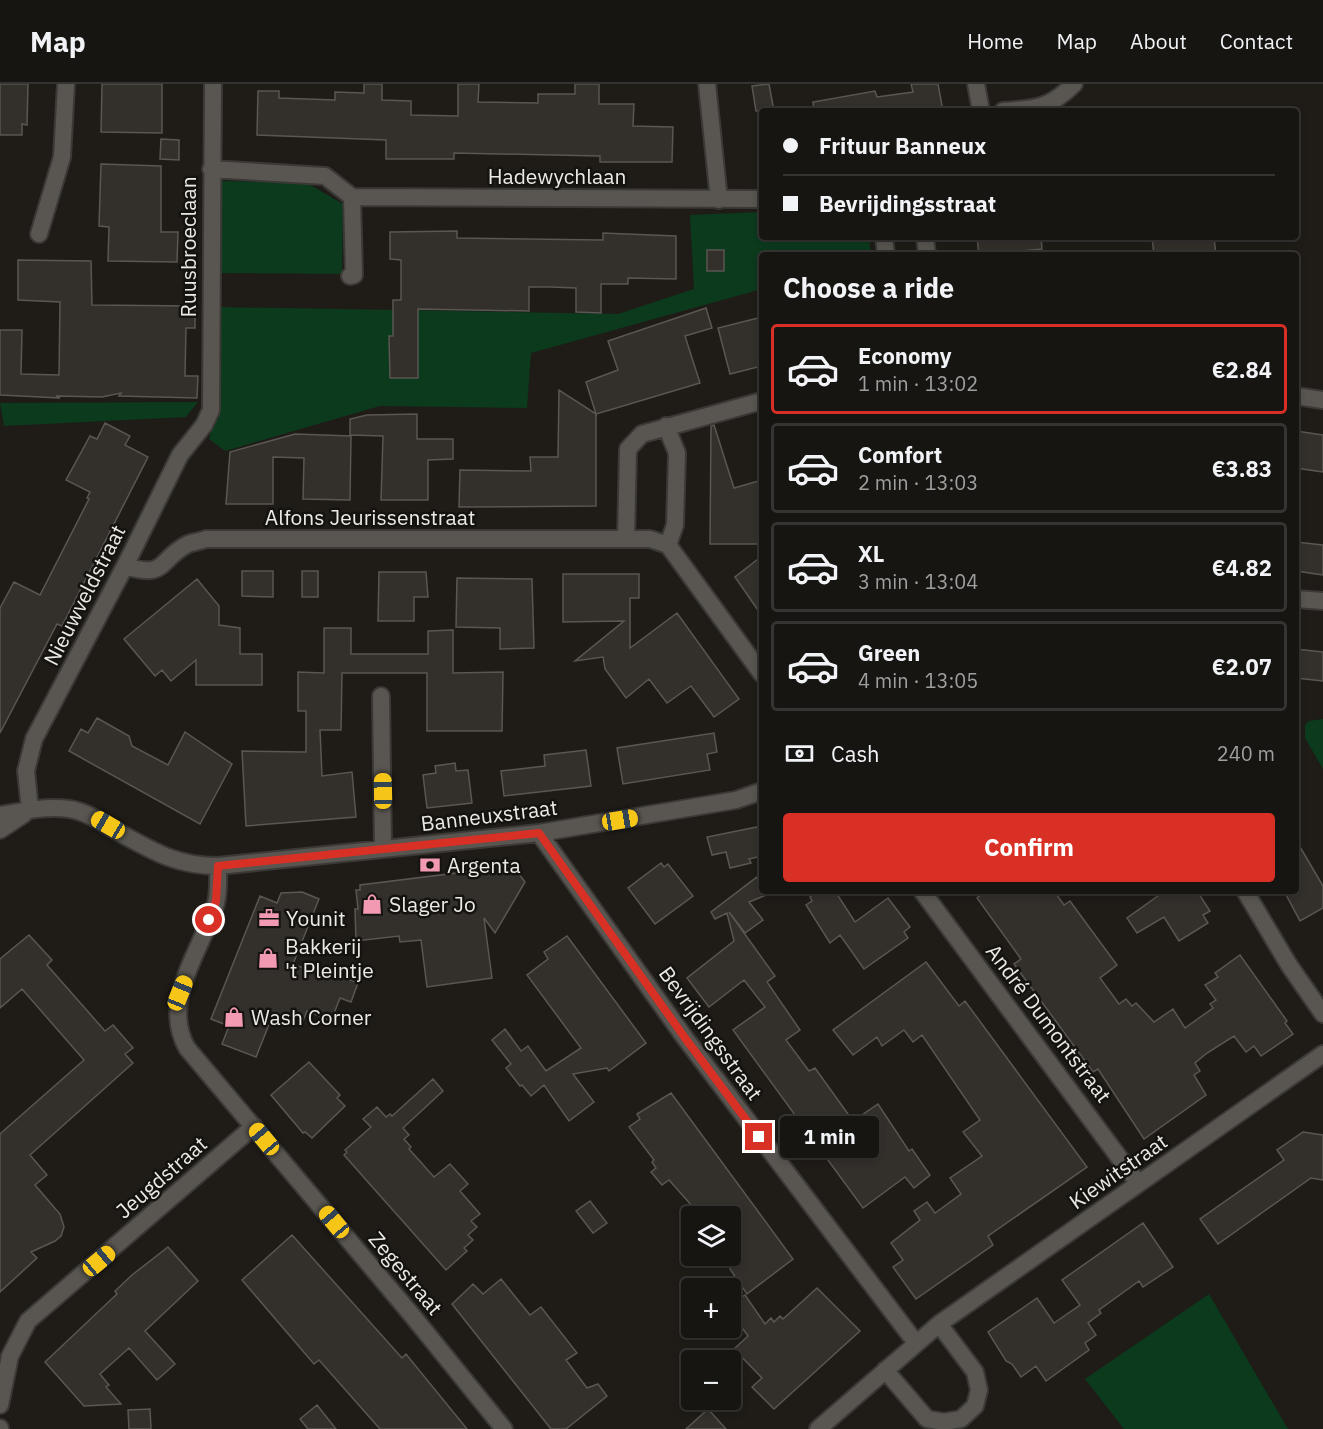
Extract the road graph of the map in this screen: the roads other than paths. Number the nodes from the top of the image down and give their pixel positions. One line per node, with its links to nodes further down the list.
1 (66, 84): 12 (street)
2 (213, 84): 8 (street, Ruusbroeclaan)
3 (707, 84): 11 (street)
4 (976, 84): 6 (street)
5 (1074, 84): 7 (street)
6 (980, 108)
7 (1035, 108)
8 (211, 169): 9 (street); 17 (street, Ruusbroeclaan)
9 (352, 197): 11 (street, Hadewychlaan); 13 (street)
10 (759, 199): 11 (street, Hadewychlaan)
11 (719, 200)
12 (39, 234)
13 (350, 276)
14 (1299, 396): 15 (street)
15 (1323, 400)
16 (759, 402): 18 (street)
17 (211, 410): 21 (street, Nieuwveldstraat)
18 (666, 426): 19 (street); 20 (street)
19 (626, 539): 20 (street, Alfons Jeurissenstraat); 21 (street, Alfons Jeurissenstraat)
20 (668, 545): 24 (street)
21 (125, 566): 27 (street, Nieuwveldstraat)
22 (1299, 599): 23 (street)
23 (1323, 601)
24 (759, 670)
25 (381, 696): 31 (street)
26 (759, 792): 30 (street, Banneuxstraat)
27 (30, 810): 28 (street, Banneuxstraat); 29 (street); 32 (street, Banneuxstraat)
28 (0, 815)
29 (0, 830)
30 (539, 833): 31 (street, Banneuxstraat); 40 (street, Bevrijdingsstraat)
31 (383, 849): 32 (street, Banneuxstraat)
32 (218, 866): 37 (street, Zegestraat)
33 (924, 894): 38 (street, André Dumontstraat)
34 (1247, 894): 35 (street)
35 (1323, 1014)
36 (1323, 1054): 38 (street, Kiewitstraat)
37 (254, 1126): 42 (street, Jeugdstraat); 43 (street, Zegestraat)
38 (1138, 1183): 39 (street, Kiewitstraat)
39 (939, 1324): 40 (street, Kiewitstraat); 41 (street)
40 (916, 1343): 41 (street, Kiewitstraat)
41 (885, 1370): 44 (street, Kiewitstraat)
42 (0, 1405)
43 (504, 1429)
44 (818, 1429)

